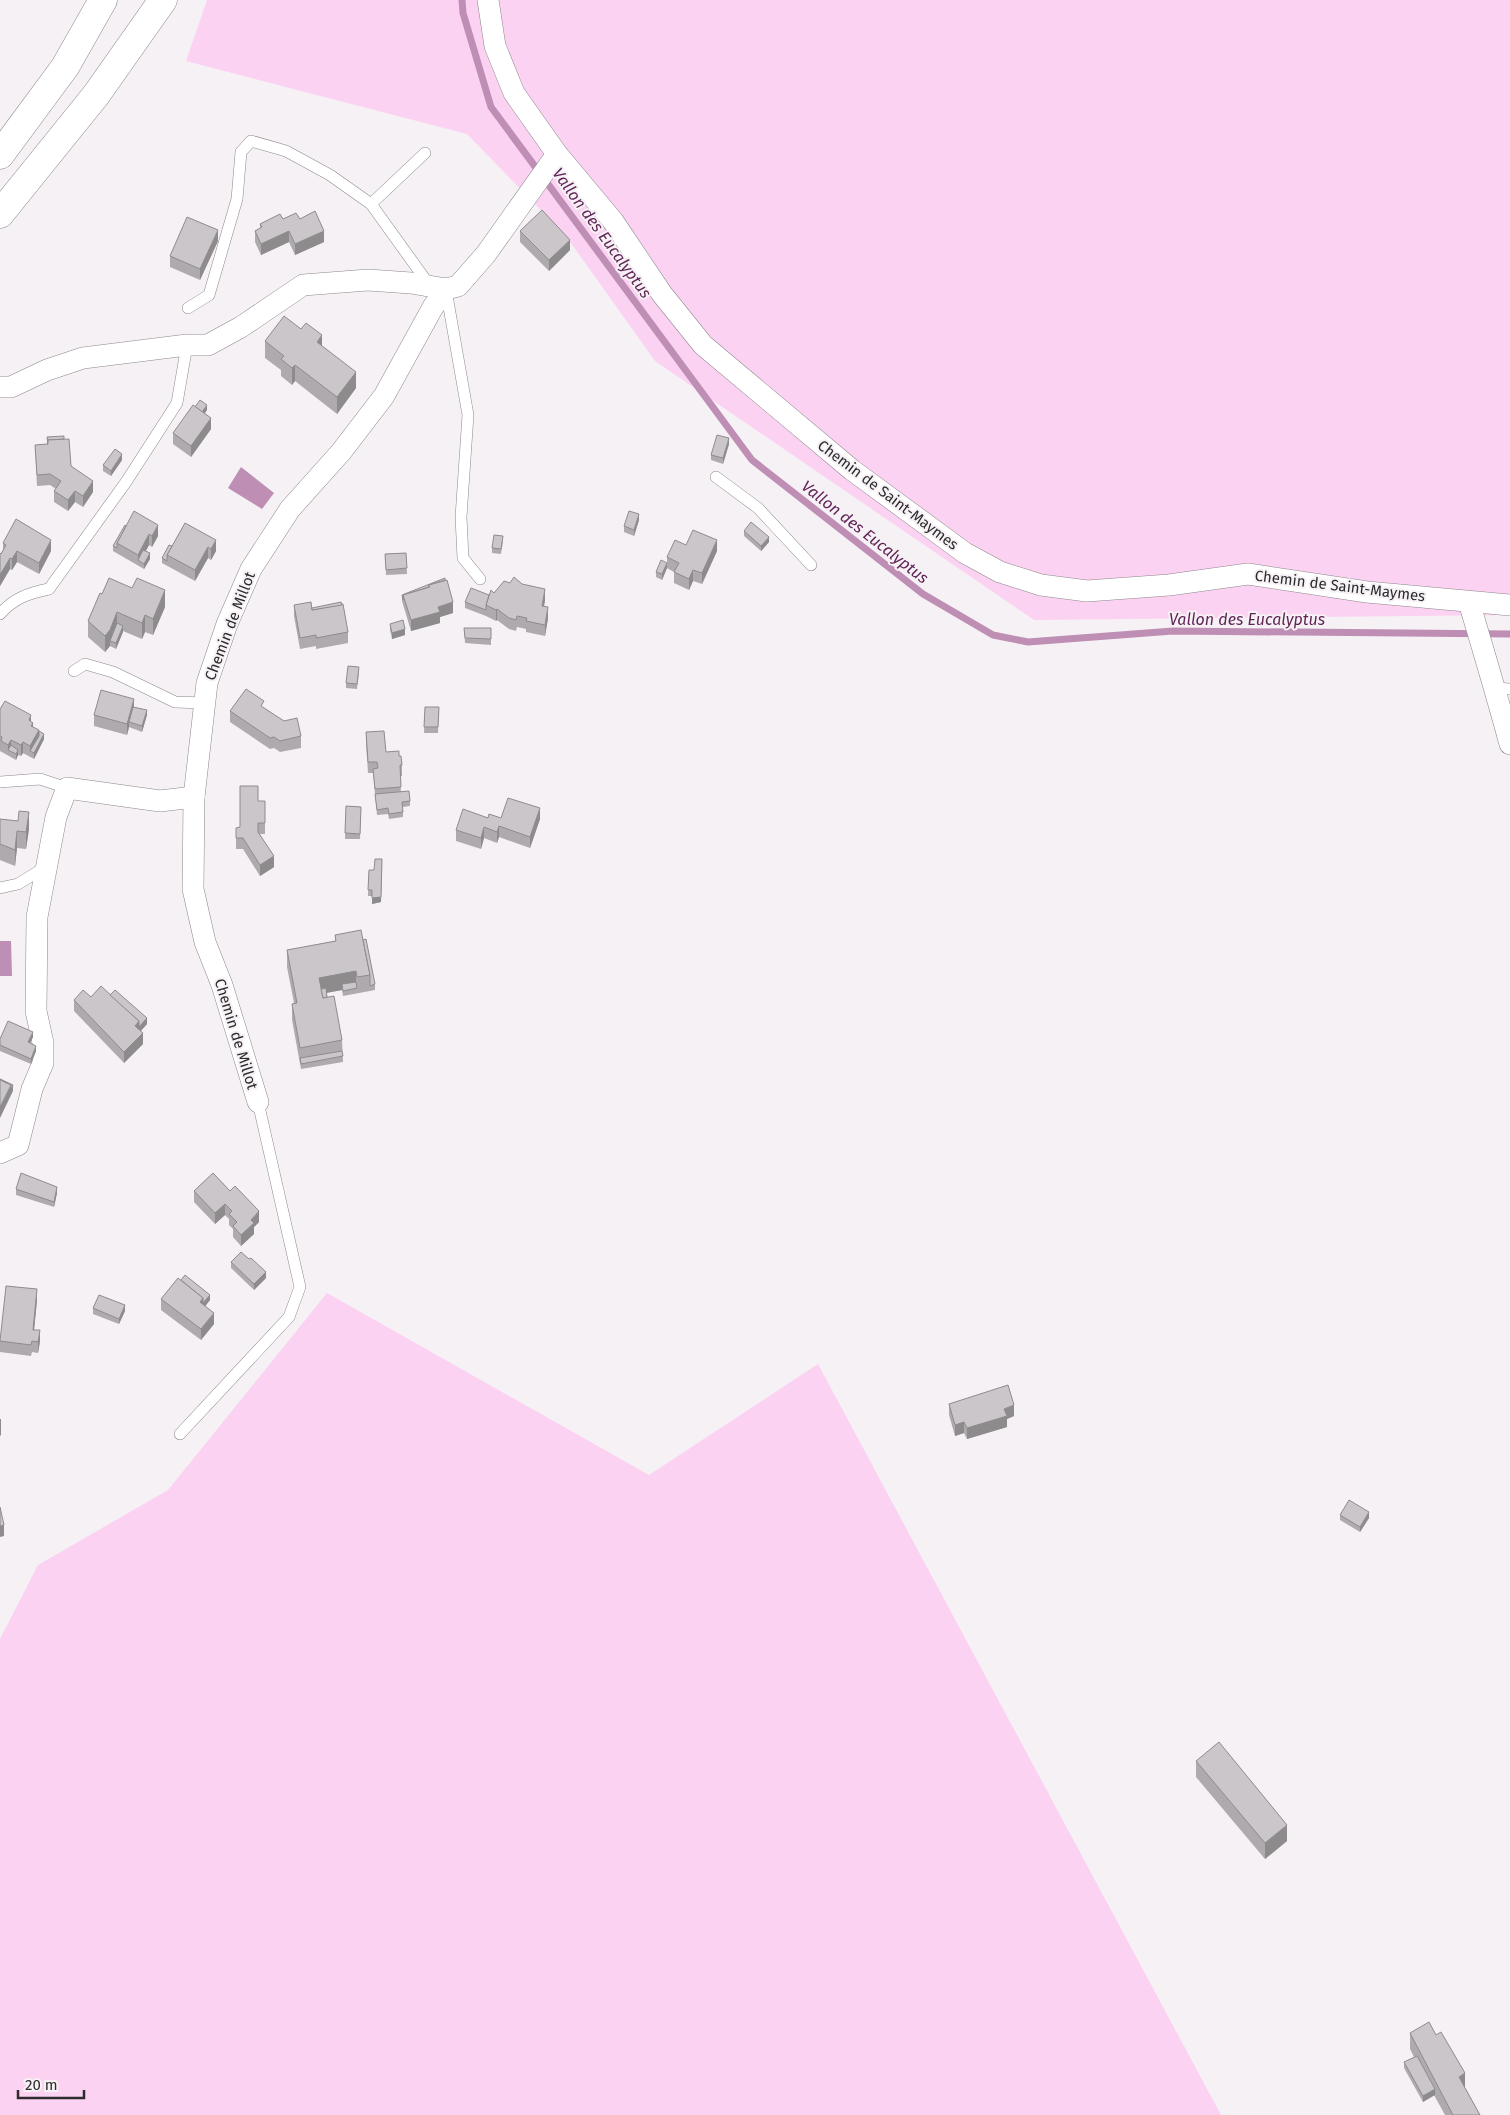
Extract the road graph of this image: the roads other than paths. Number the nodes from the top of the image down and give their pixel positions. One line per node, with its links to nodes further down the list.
1 (103, 0): 5 (main road)
2 (163, 0): 8 (main road)
3 (488, 0): 6 (street, Chemin de Saint-Maymes)
4 (425, 153): 7 (lane)
5 (0, 155)
6 (552, 161): 9 (street, Chemin de Millot); 16 (street, Chemin de Saint-Maymes)
7 (371, 204): 9 (lane); 10 (lane)
8 (0, 214)
9 (438, 287): 11 (street); 15 (lane); 21 (street, Chemin de Millot)
10 (188, 308)
11 (186, 345): 12 (street); 18 (lane)
12 (0, 387)
13 (716, 477): 14 (lane)
14 (811, 565)
15 (480, 579)
16 (1469, 602): 17 (street, Chemin de Saint-Maymes); 20 (street)
17 (1510, 605)
18 (0, 614)
19 (74, 671): 21 (lane)
20 (1503, 688): 22 (street)
21 (204, 703): 25 (street, Chemin de Millot)
22 (1510, 744)
23 (0, 782): 24 (lane)
24 (67, 788): 25 (street); 26 (street)
25 (194, 797): 28 (street, Chemin de Millot)
26 (47, 866): 27 (lane); 29 (street)
27 (0, 888)
28 (258, 1102): 30 (lane)
29 (0, 1153)
30 (180, 1434)

